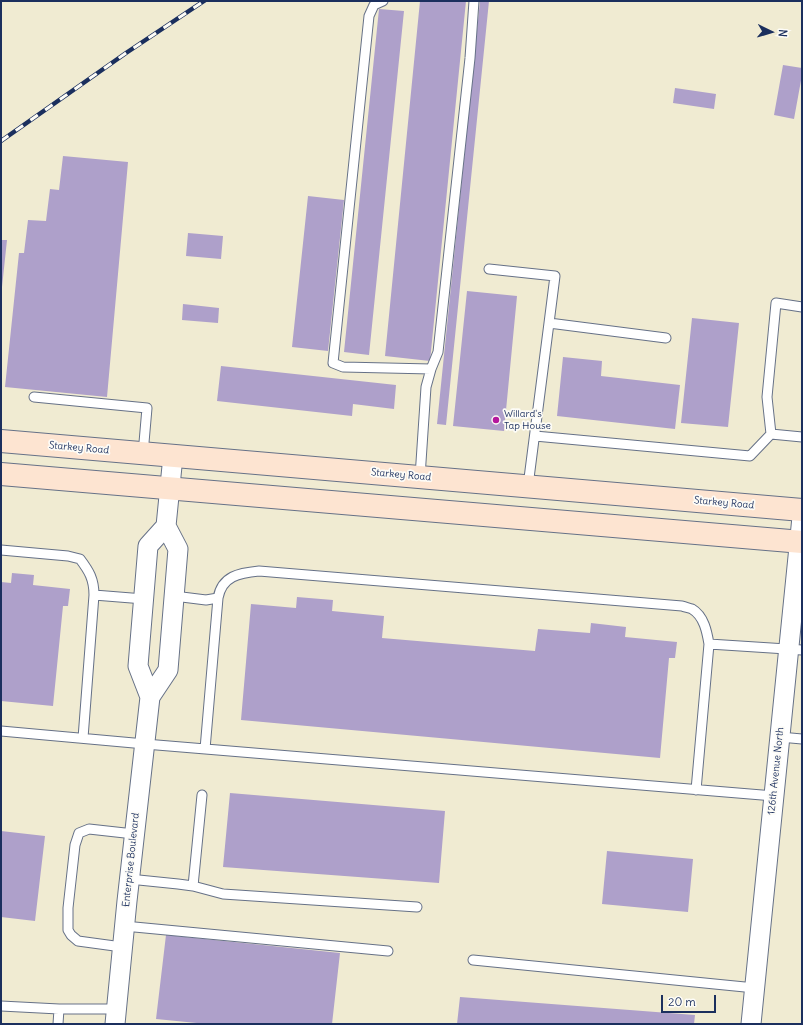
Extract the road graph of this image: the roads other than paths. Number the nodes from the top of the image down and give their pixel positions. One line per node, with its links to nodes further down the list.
1 (383, 1): 7 (lane)
2 (474, 1): 7 (lane)
3 (489, 268): 5 (lane)
4 (802, 307): 9 (lane)
5 (549, 323): 6 (lane); 10 (lane)
6 (666, 338)
7 (431, 369): 16 (lane)
8 (34, 397): 13 (lane)
9 (771, 434): 10 (lane); 11 (lane)
10 (535, 436): 17 (lane)
11 (802, 437)
12 (1, 441): 13 (main road, Starkey Road)
13 (143, 454): 14 (main road, Starkey Road)
14 (173, 456): 16 (main road, Starkey Road); 18 (street)
15 (1, 474): 18 (main road)
16 (420, 477): 17 (main road, Starkey Road)
17 (528, 486): 19 (main road, Starkey Road)
18 (170, 489): 21 (street); 22 (main road)
19 (802, 510)
20 (802, 517): 22 (street, 126th Avenue North)
21 (166, 526): 25 (street, Enterprise Boulevard); 27 (street, Enterprise Boulevard)
22 (801, 542): 29 (street, 126th Avenue North)
23 (1, 550): 24 (lane)
24 (94, 595): 27 (lane); 33 (lane)
25 (174, 596): 26 (lane); 30 (street, Enterprise Boulevard)
26 (218, 598): 28 (lane); 36 (lane)
27 (144, 599): 30 (street, Enterprise Boulevard)
28 (709, 644): 29 (lane); 37 (lane)
29 (795, 650): 32 (street, 126th Avenue North)
30 (150, 697): 35 (street, Enterprise Boulevard)
31 (1, 731): 33 (lane)
32 (780, 737): 34 (lane); 39 (street, 126th Avenue North)
33 (83, 738): 35 (lane)
34 (802, 739)
35 (144, 744): 36 (lane); 40 (street, Enterprise Boulevard)
36 (205, 749): 37 (lane)
37 (696, 790): 39 (lane)
38 (202, 795): 42 (lane)
39 (774, 796): 48 (street, 126th Avenue North)
40 (134, 834): 41 (street, Enterprise Boulevard); 45 (lane)
41 (129, 879): 42 (lane); 44 (street, Enterprise Boulevard)
42 (193, 886): 43 (lane)
43 (418, 907)
44 (124, 926): 45 (street, Enterprise Boulevard); 46 (lane)
45 (122, 947): 51 (street, Enterprise Boulevard)
46 (388, 951)
47 (473, 960): 48 (lane)
48 (755, 988): 53 (street, 126th Avenue North)
49 (1, 1006): 50 (lane)
50 (59, 1009): 51 (lane); 52 (lane)
51 (116, 1016)
52 (58, 1024)
53 (751, 1024)

